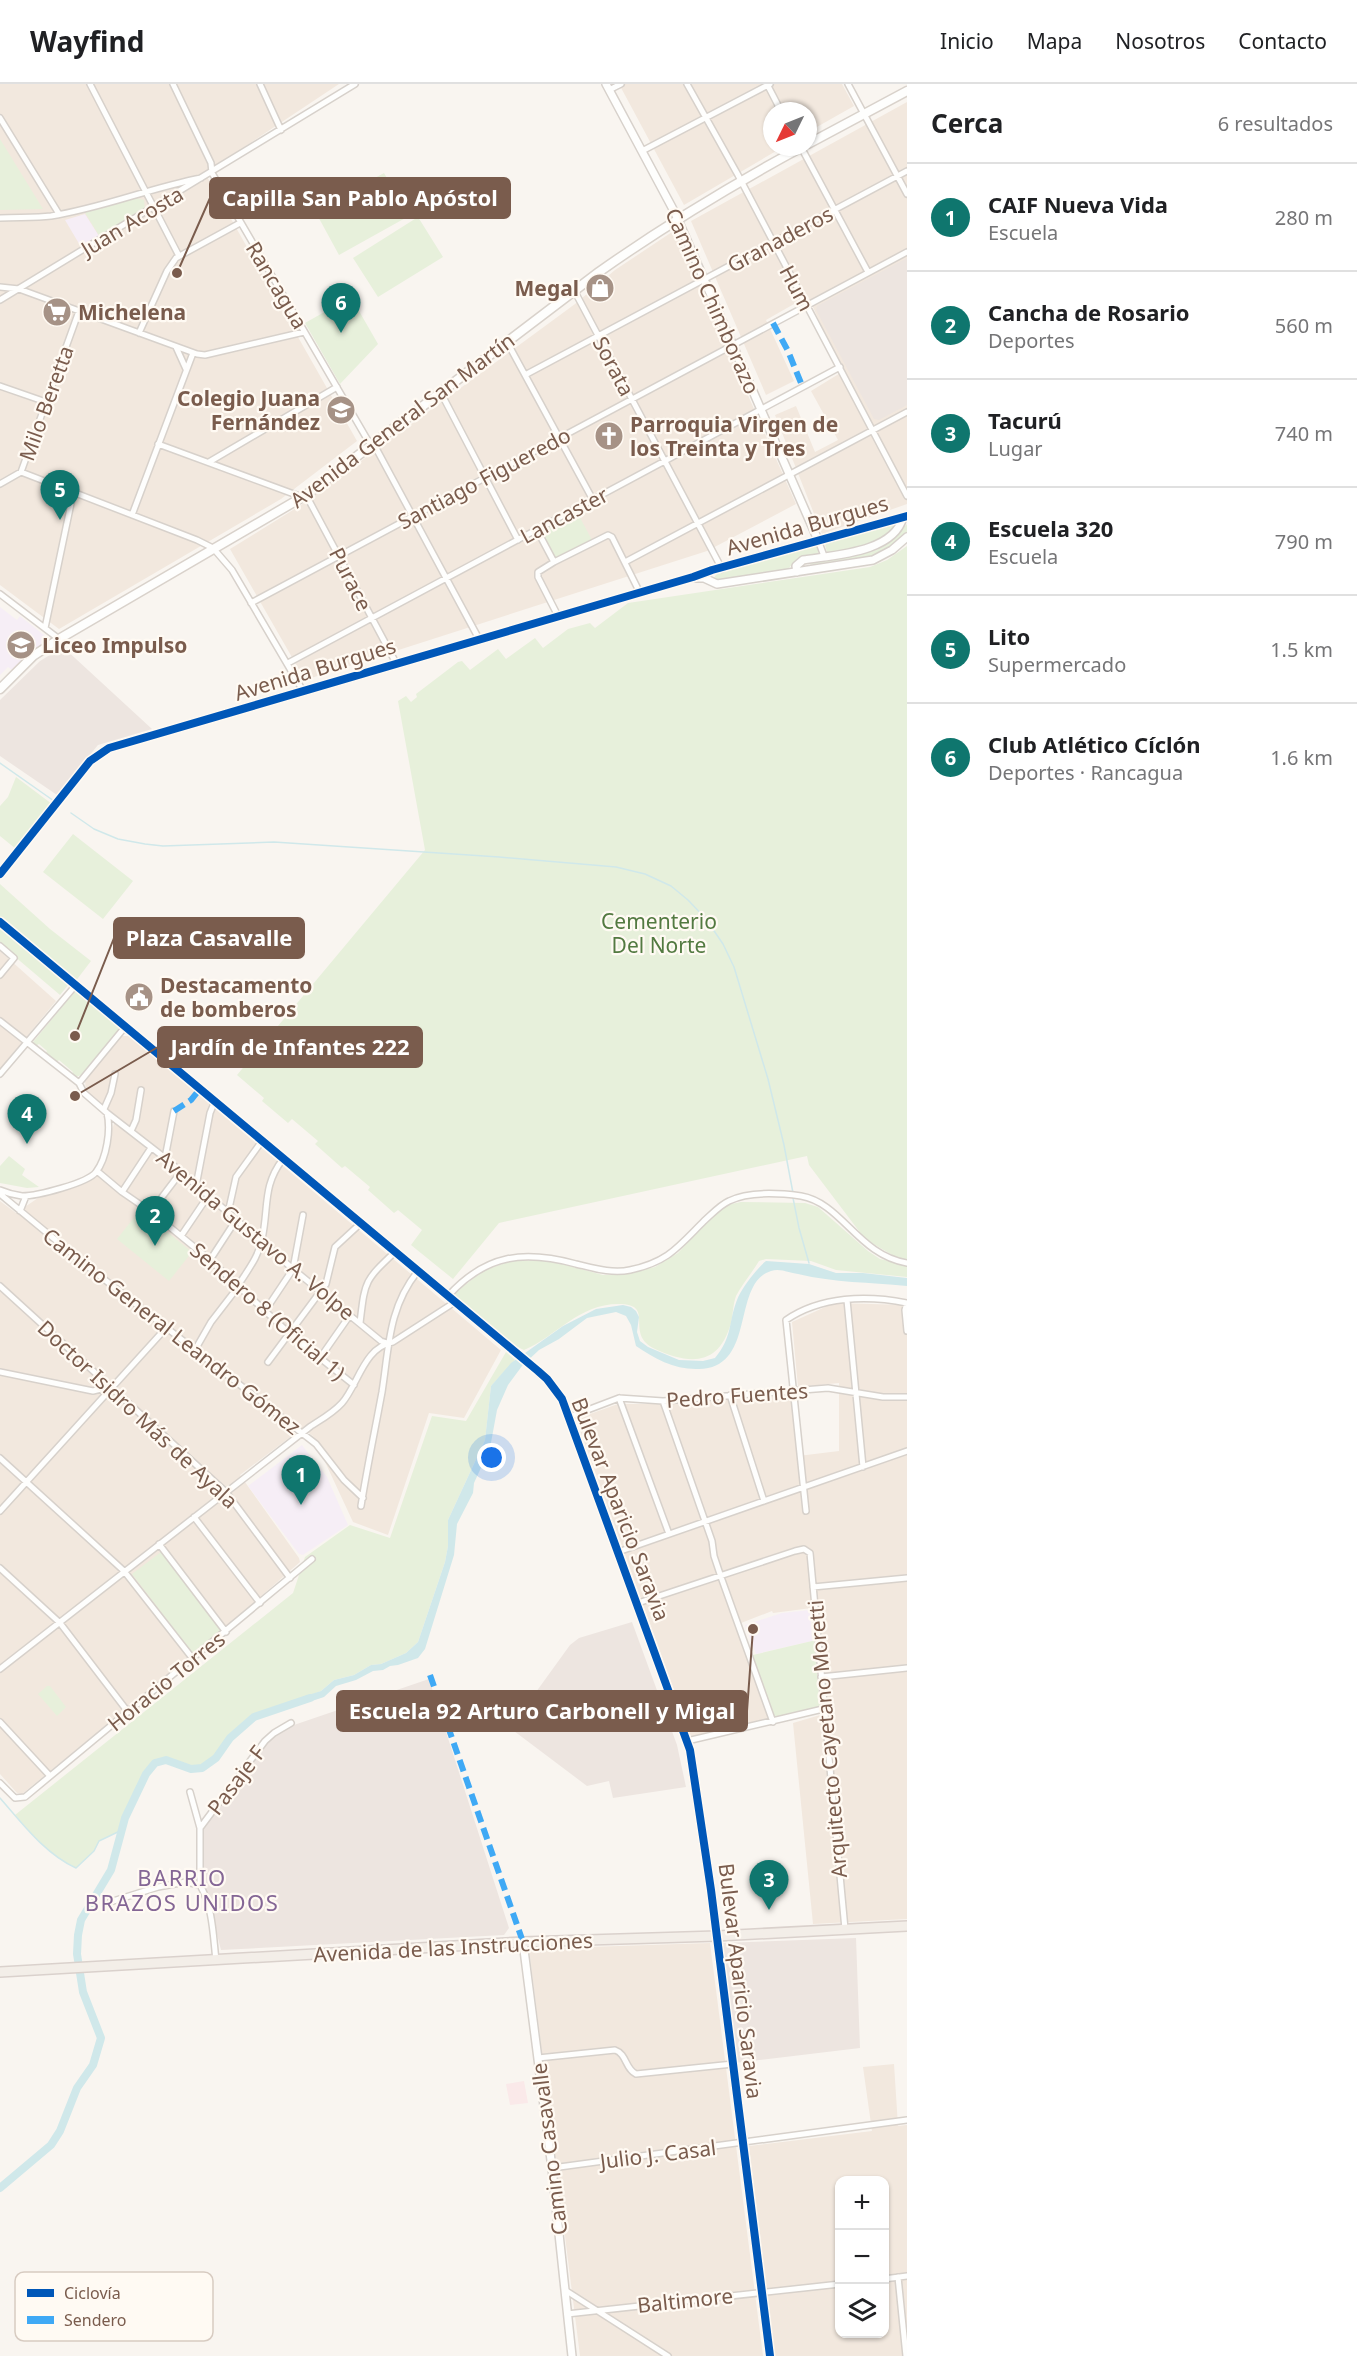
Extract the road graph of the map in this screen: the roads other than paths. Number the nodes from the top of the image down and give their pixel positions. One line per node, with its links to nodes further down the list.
1 (90, 84): 25 (street)
2 (173, 84): 21 (street, Rancagua)
3 (260, 84): 15 (street)
4 (355, 84): 15 (street, Juan Acosta)
5 (621, 84): 9 (street)
6 (687, 84): 13 (street, Hum)
7 (768, 84): 11 (street); 13 (street)
8 (848, 84): 12 (street)
9 (607, 87): 17 (street, Camino Chimborazo)
10 (907, 91): 12 (main road)
11 (777, 102)
12 (864, 114): 16 (main road); 22 (street)
13 (705, 117): 17 (street); 24 (street, Hum)
14 (0, 118): 29 (street)
15 (281, 130): 21 (street, Juan Acosta)
16 (817, 139)
17 (642, 151): 31 (street, Camino Chimborazo)
18 (786, 156): 24 (main road, Avenida General San Martín)
19 (807, 156): 28 (street)
20 (907, 171): 22 (street, Granaderos)
21 (212, 173): 23 (street, Juan Acosta); 32 (street, Rancagua)
22 (897, 176): 26 (street); 28 (street, Granaderos)
23 (204, 177): 25 (street); 27 (street, Juan Acosta)
24 (741, 181): 31 (main road, Avenida General San Martín); 33 (street, Hum)
25 (144, 191): 27 (street); 29 (street)
26 (907, 194)
27 (154, 209): 35 (street); 39 (street, Juan Acosta)
28 (835, 209): 33 (street, Granaderos); 36 (street)
29 (59, 214): 30 (street)
30 (0, 218)
31 (678, 219): 37 (street, Camino Chimborazo); 40 (main road, Avenida General San Martín)
32 (240, 223): 35 (street); 44 (street, Rancagua)
33 (772, 243): 37 (street, Granaderos); 42 (street, Hum)
34 (907, 252): 36 (street, Santiago Figueredo)
35 (179, 256): 45 (street)
36 (868, 272): 42 (street, Santiago Figueredo)
37 (704, 279): 46 (street, Granaderos); 48 (street, Camino Chimborazo)
38 (0, 287): 39 (street)
39 (19, 289): 41 (street, Juan Acosta); 43 (street)
40 (574, 290): 46 (street, Sorata); 47 (main road, Avenida General San Martín)
41 (0, 300)
42 (806, 306): 48 (street, Santiago Figueredo); 51 (street, Hum)
43 (79, 311): 45 (street); 58 (street, Milo Beretta)
44 (304, 332): 50 (street); 55 (street, Rancagua)
45 (139, 333): 49 (street)
46 (598, 336): 53 (street, Granaderos); 57 (street, Sorata)
47 (507, 342): 53 (street); 56 (main road, Avenida General San Martín)
48 (733, 345): 57 (street, Santiago Figueredo); 59 (street, Camino Chimborazo)
49 (175, 346): 50 (street); 52 (street)
50 (193, 353): 52 (street)
51 (840, 367): 59 (street, Lancaster); 61 (street, Hum)
52 (186, 370): 63 (street)
53 (525, 375): 62 (street)
54 (0, 386): 58 (street)
55 (337, 387): 64 (street, Rancagua); 65 (street)
56 (441, 393): 64 (main road, Avenida General San Martín); 69 (street)
57 (632, 399): 62 (street, Santiago Figueredo); 66 (street, Sorata)
58 (45, 402): 67 (street, Milo Beretta)
59 (761, 410): 66 (street, Lancaster); 68 (street, Camino Chimborazo)
60 (907, 412): 61 (street)
61 (873, 430): 68 (street); 72 (street, Hum)
62 (559, 438): 69 (street, Santiago Figueredo); 74 (street)
63 (158, 444): 65 (street); 75 (street)
64 (372, 445): 73 (main road, Avenida General San Martín); 77 (street, Rancagua)
65 (209, 462): 73 (street)
66 (665, 462): 74 (street, Lancaster); 78 (street, Sorata)
67 (21, 472): 70 (street, Milo Beretta); 71 (street)
68 (790, 475): 78 (street); 82 (street, Camino Chimborazo)
69 (485, 477): 77 (street, Santiago Figueredo); 81 (street)
70 (0, 484)
71 (74, 494): 75 (street); 98 (street)
72 (907, 494)
73 (304, 496): 83 (main road, Avenida General San Martín); 84 (street, Purace)
74 (592, 500): 79 (street, Lancaster)
75 (132, 515): 83 (street)
76 (905, 516): 82 (street, Avenida Burgues); 85 (street, Avenida Burgues)
77 (412, 517): 84 (street, Santiago Figueredo); 91 (street, Rancagua)
78 (698, 524): 87 (street); 88 (street, Sorata)
79 (537, 530): 81 (street, Lancaster); 86 (street)
80 (907, 537): 89 (street, Avenida Burgues)
81 (518, 540): 91 (street, Lancaster)
82 (818, 540): 85 (street, Camino Chimborazo); 88 (street, Avenida Burgues)
83 (213, 548): 95 (street); 99 (main road, Avenida General San Martín)
84 (339, 556): 95 (street, Santiago Figueredo); 97 (street, Purace)
85 (824, 556): 89 (street, Avenida Burgues)
86 (554, 562): 87 (street); 96 (street)
87 (625, 562): 93 (street)
88 (720, 569): 90 (street, Avenida Burgues); 92 (street, Avenida Burgues)
89 (797, 572): 92 (street, Avenida Burgues)
90 (693, 577): 92 (street, Avenida Burgues); 93 (street, Avenida Burgues)
91 (446, 579): 97 (street, Lancaster); 100 (street, Rancagua)
92 (713, 583)
93 (640, 593): 96 (street, Avenida Burgues)
94 (0, 594): 98 (street)
95 (251, 603): 101 (street)
96 (558, 616): 100 (street, Avenida Burgues)
97 (371, 618): 101 (street, Lancaster); 102 (street, Purace)
98 (45, 628): 99 (street)
99 (59, 639): 103 (main road, Avenida General San Martín)
100 (478, 639): 102 (street, Avenida Burgues)
101 (288, 663): 104 (street)
102 (396, 663): 104 (street, Avenida Burgues)
103 (0, 689)
104 (303, 692): 105 (street, Avenida Burgues)
105 (0, 874)
106 (0, 922): 109 (street, Bulevar Aparicio Saravia)
107 (0, 946): 108 (street)
108 (0, 975)
109 (75, 986): 111 (street, Bulevar Aparicio Saravia); 112 (street)
110 (0, 1021): 112 (street, Avenida Gustavo A. Volpe)
111 (125, 1027): 115 (street); 117 (street, Bulevar Aparicio Saravia)
112 (27, 1042): 113 (street); 115 (street, Avenida Gustavo A. Volpe)
113 (0, 1074)
114 (115, 1074): 118 (street)
115 (79, 1083): 118 (street, Avenida Gustavo A. Volpe)
116 (141, 1090): 120 (street)
117 (215, 1101): 121 (street, Bulevar Aparicio Saravia); 127 (street)
118 (106, 1111): 120 (street, Avenida Gustavo A. Volpe); 125 (street)
119 (174, 1111): 123 (street)
120 (131, 1131): 122 (street, Avenida Gustavo A. Volpe)
121 (261, 1140): 124 (street, Bulevar Aparicio Saravia); 134 (street)
122 (151, 1148): 123 (street, Avenida Gustavo A. Volpe); 129 (street)
123 (165, 1158): 126 (street, Avenida Gustavo A. Volpe)
124 (283, 1159): 137 (street, Bulevar Aparicio Saravia); 139 (street)
125 (97, 1171): 129 (street, Sendero 8 (Oficial 1)); 130 (street)
126 (181, 1172): 127 (street, Avenida Gustavo A. Volpe); 133 (street)
127 (196, 1186): 131 (street, Avenida Gustavo A. Volpe)
128 (0, 1192): 130 (street); 132 (street, Camino General Leandro Gómez)
129 (123, 1192): 133 (street, Sendero 8 (Oficial 1))
130 (26, 1196): 132 (street)
131 (208, 1196): 134 (street, Avenida Gustavo A. Volpe); 138 (street)
132 (20, 1211): 155 (street, Camino General Leandro Gómez)
133 (154, 1214): 138 (street, Sendero 8 (Oficial 1))
134 (228, 1214): 136 (street, Avenida Gustavo A. Volpe)
135 (303, 1215): 143 (street)
136 (237, 1220): 139 (street, Avenida Gustavo A. Volpe); 141 (street)
137 (361, 1223): 140 (street, Bulevar Aparicio Saravia); 147 (street)
138 (181, 1236): 141 (street, Sendero 8 (Oficial 1))
139 (262, 1241): 143 (street, Avenida Gustavo A. Volpe); 145 (street)
140 (395, 1252): 144 (street, Bulevar Aparicio Saravia); 154 (street)
141 (210, 1260): 145 (street, Sendero 8 (Oficial 1))
142 (907, 1263): 148 (street)
143 (293, 1269): 147 (street, Avenida Gustavo A. Volpe); 152 (street)
144 (418, 1271): 148 (street, Bulevar Aparicio Saravia); 158 (street)
145 (240, 1284): 152 (street, Sendero 8 (Oficial 1)); 159 (street)
146 (0, 1286): 164 (street, Doctor Isidro Más de Ayala)
147 (321, 1291): 153 (street, Avenida Gustavo A. Volpe); 157 (street)
148 (448, 1296): 150 (street, Bulevar Aparicio Saravia)
149 (847, 1300): 151 (street); 165 (street); 166 (street)
150 (455, 1302): 158 (street); 171 (street, Bulevar Aparicio Saravia)
151 (907, 1303): 156 (street)
152 (265, 1311): 157 (street, Sendero 8 (Oficial 1))
153 (350, 1315): 154 (street, Avenida Gustavo A. Volpe); 160 (street)
154 (360, 1323): 158 (street, Avenida Gustavo A. Volpe)
155 (166, 1328): 159 (street, Camino General Leandro Gómez); 164 (street)
156 (907, 1331)
157 (290, 1334): 160 (street, Sendero 8 (Oficial 1)); 161 (street)
158 (387, 1343): 163 (street); 179 (street)
159 (195, 1350): 172 (street, Camino General Leandro Gómez)
160 (320, 1358): 163 (street, Sendero 8 (Oficial 1))
161 (268, 1362)
162 (0, 1372): 164 (street)
163 (354, 1385): 172 (street)
164 (110, 1387): 176 (street); 178 (street, Doctor Isidro Más de Ayala)
165 (793, 1392): 166 (street, Pedro Fuentes); 167 (street, Pedro Fuentes); 177 (street)
166 (857, 1392): 168 (street, Pedro Fuentes); 175 (street)
167 (730, 1395): 170 (street, Pedro Fuentes); 180 (street)
168 (907, 1397)
169 (619, 1398): 170 (street, Pedro Fuentes); 171 (street, Pedro Fuentes); 186 (street)
170 (663, 1401): 185 (street)
171 (569, 1417): 188 (street, Bulevar Aparicio Saravia)
172 (302, 1433): 178 (street); 179 (street, Camino General Leandro Gómez)
173 (907, 1451): 175 (street)
174 (0, 1458): 176 (street)
175 (863, 1467): 177 (street)
176 (26, 1482): 182 (street); 191 (street)
177 (803, 1488): 180 (street); 183 (street)
178 (226, 1492): 184 (street); 193 (street, Doctor Isidro Más de Ayala)
179 (363, 1498): 181 (street)
180 (764, 1502): 185 (street)
181 (362, 1506)
182 (0, 1511)
183 (806, 1511)
184 (194, 1517): 187 (street); 196 (street)
185 (705, 1522): 186 (street); 192 (street)
186 (669, 1534): 188 (street)
187 (159, 1544): 191 (street); 199 (street)
188 (618, 1552): 197 (street, Bulevar Aparicio Saravia)
189 (312, 1559): 193 (street, Horacio Torres)
190 (0, 1568): 198 (street)
191 (124, 1571): 198 (street); 200 (street)
192 (721, 1577): 195 (street, Arquitecto Cayetano Moretti); 197 (street); 207 (street)
193 (290, 1578): 196 (street, Horacio Torres)
194 (907, 1578): 195 (street)
195 (813, 1587): 203 (street, Arquitecto Cayetano Moretti)
196 (260, 1603): 199 (street, Horacio Torres)
197 (638, 1603): 209 (street, Bulevar Aparicio Saravia)
198 (60, 1623): 202 (street); 205 (street)
199 (226, 1632): 200 (street, Horacio Torres)
200 (193, 1659): 205 (street, Horacio Torres)
201 (907, 1668): 203 (street)
202 (0, 1669)
203 (821, 1677): 204 (street, Arquitecto Cayetano Moretti)
204 (823, 1709): 207 (street); 217 (street, Arquitecto Cayetano Moretti)
205 (128, 1712): 210 (street, Horacio Torres)
206 (0, 1722): 210 (street)
207 (773, 1722): 209 (street)
208 (291, 1724): 213 (street, Pasaje F)
209 (687, 1741): 218 (street, Bulevar Aparicio Saravia)
210 (50, 1776): 211 (street, Horacio Torres)
211 (0, 1783)
212 (190, 1792): 213 (street)
213 (200, 1828): 214 (street, Pasaje F)
214 (200, 1885): 215 (street); 220 (street, Pasaje F)
215 (110, 1902)
216 (907, 1926): 217 (main road, Avenida de las Instrucciones)
217 (845, 1929): 218 (main road, Avenida de las Instrucciones)
218 (717, 1936): 219 (main road, Avenida de las Instrucciones); 223 (street, Bulevar Aparicio Saravia)
219 (523, 1942): 220 (main road, Avenida de las Instrucciones); 222 (street, Camino Casavalle)
220 (216, 1960): 221 (main road, Avenida de las Instrucciones)
221 (0, 1972)
222 (538, 2058): 223 (street); 226 (street, Camino Casavalle)
223 (733, 2064): 225 (street, Bulevar Aparicio Saravia)
224 (907, 2120): 225 (street, Julio J. Casal)
225 (744, 2142): 226 (street, Julio J. Casal); 232 (street, Bulevar Aparicio Saravia)
226 (552, 2168): 231 (street, Camino Casavalle)
227 (907, 2276): 228 (street)
228 (898, 2277): 229 (street); 238 (street)
229 (889, 2278)
230 (835, 2285): 232 (street, Baltimore)
231 (565, 2290): 233 (street); 234 (street, Camino Casavalle)
232 (763, 2292): 233 (street, Baltimore); 237 (street, Bulevar Aparicio Saravia)
233 (596, 2310): 234 (street, Baltimore); 236 (street)
234 (567, 2314): 235 (street, Camino Casavalle)
235 (572, 2356)
236 (668, 2356)
237 (770, 2356)
238 (906, 2356)

